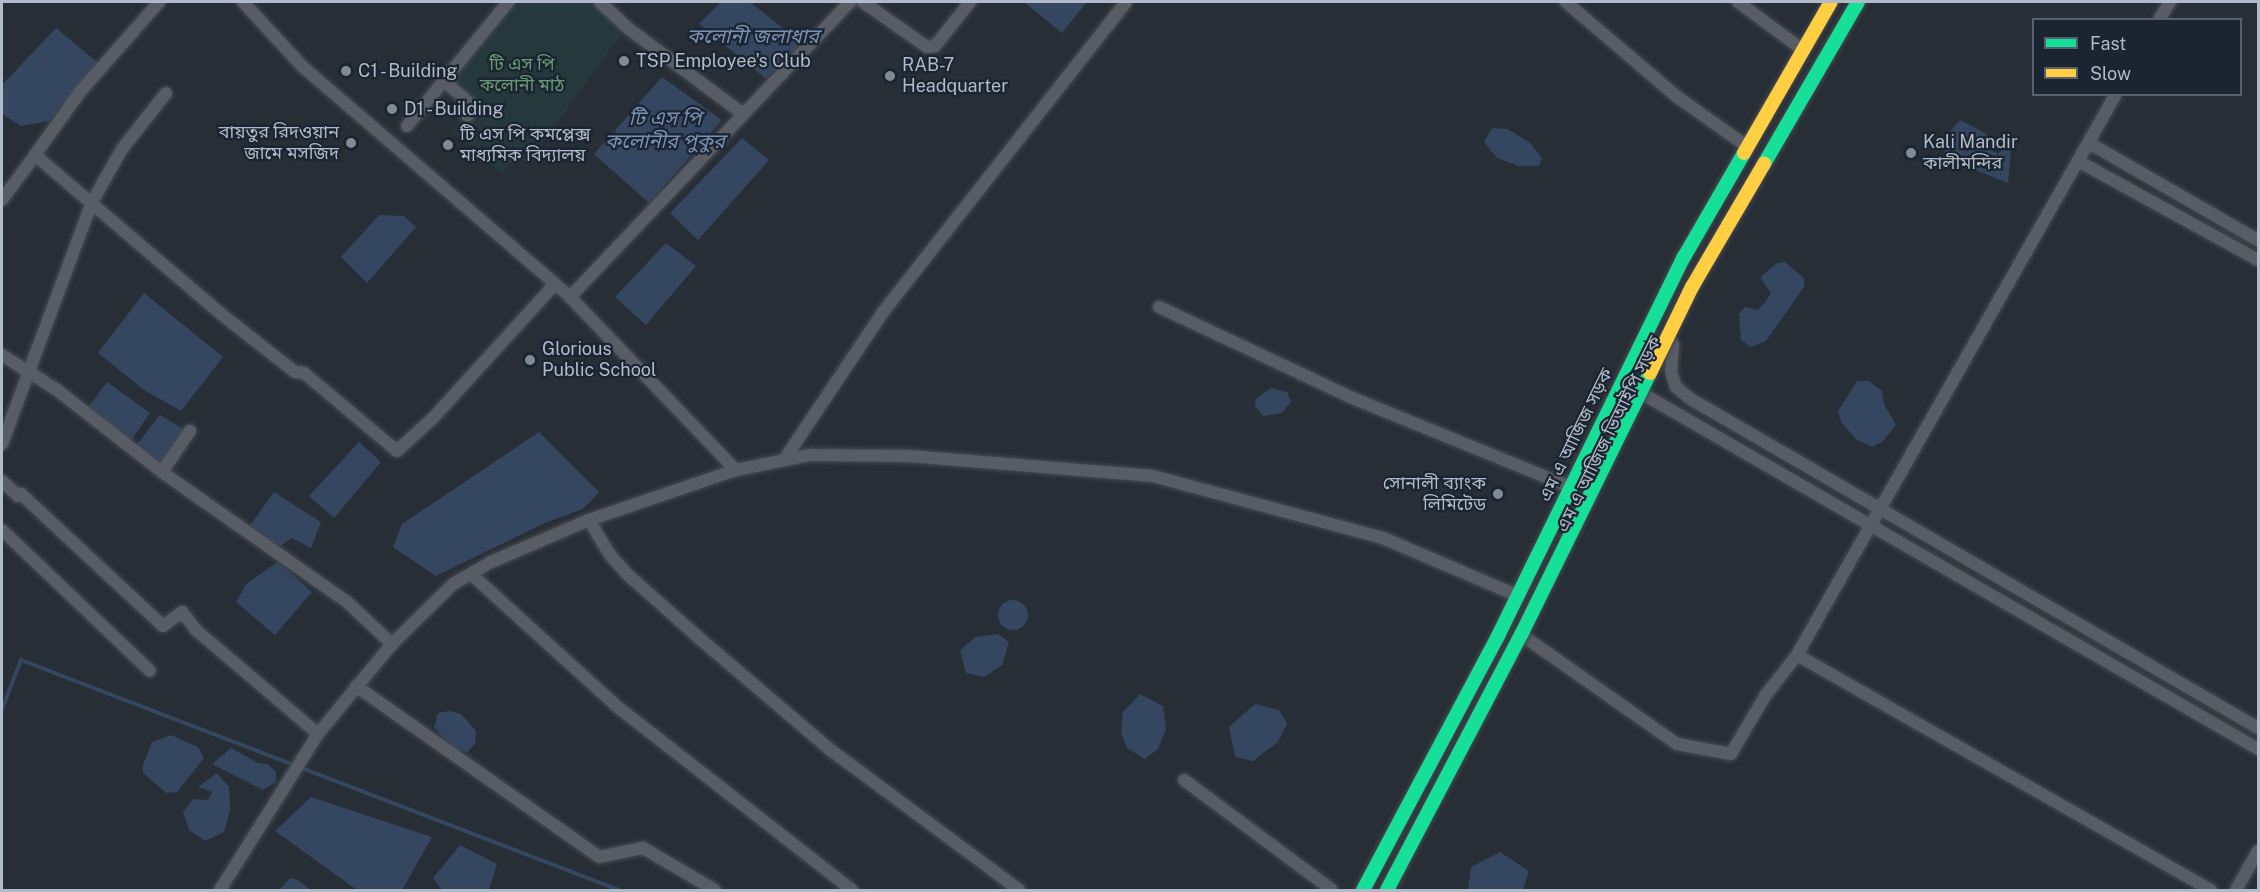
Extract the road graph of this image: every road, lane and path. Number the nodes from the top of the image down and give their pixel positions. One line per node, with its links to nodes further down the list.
1 (159, 2): 26 (street)
2 (243, 2): 32 (street)
3 (508, 2): 18 (street)
4 (600, 2): 21 (street)
5 (850, 2): 21 (street)
6 (863, 2): 7 (street)
7 (970, 2)
8 (1126, 2): 42 (street)
9 (1566, 2): 25 (street)
10 (1738, 2): 17 (street)
11 (1831, 2): 17 (main road, এম এ আজিজ সড়ক)
12 (1841, 2): 69 (main road)
13 (1858, 2): 70 (main road, bridge)
14 (1867, 2): 35 (main road, এম এ আজিজ ভিআইপি সড়ক)
15 (2170, 2): 16 (street)
16 (2161, 18)
17 (1803, 50): 25 (main road, এম এ আজিজ সড়ক)
18 (443, 80): 22 (street); 23 (street)
19 (166, 93): 29 (street)
20 (2115, 96): 24 (street)
21 (743, 114): 33 (street)
22 (467, 116)
23 (407, 126)
24 (2089, 143): 27 (street); 30 (street)
25 (1748, 147): 38 (main road, এম এ আজিজ সড়ক)
26 (35, 155): 28 (street); 29 (street)
27 (2078, 161): 31 (street); 47 (street)
28 (2, 200)
29 (92, 202): 32 (street); 37 (street)
30 (2259, 240)
31 (2259, 260)
32 (555, 284): 33 (street)
33 (570, 297): 43 (street)
34 (1159, 307): 46 (street)
35 (1673, 344): 39 (main road, এম এ আজিজ ভিআইপি সড়ক); 47 (street)
36 (2, 355): 37 (street)
37 (27, 371): 41 (street); 44 (street)
38 (1622, 382): 39 (street); 46 (main road, এম এ আজিজ সড়ক)
39 (1648, 397): 49 (street); 53 (main road, এম এ আজিজ ভিআইপি সড়ক)
40 (190, 431): 44 (street)
41 (2, 444)
42 (784, 460): 43 (street); 52 (street)
43 (736, 470): 48 (street)
44 (162, 472): 54 (street)
45 (2, 481): 59 (street)
46 (1570, 487): 52 (main road, এম এ আজিজ সড়ক)
47 (1879, 510): 49 (street); 58 (street)
48 (589, 520): 51 (street); 66 (street)
49 (1872, 524): 55 (street); 60 (street)
50 (2, 530): 56 (street)
51 (471, 574): 54 (street); 65 (street)
52 (1518, 596): 68 (main road, এম এ আজিজ সড়ক)
53 (1529, 640): 55 (street); 71 (main road, এম এ আজিজ ভিআইপি সড়ক)
54 (392, 644): 57 (street)
55 (1797, 655): 72 (street)
56 (150, 671)
57 (356, 686): 59 (street); 64 (street)
58 (2259, 728)
59 (318, 734): 63 (street)
60 (2259, 749)
61 (1184, 780): 67 (street)
62 (2259, 851): 73 (street)
63 (220, 891)
64 (715, 891)
65 (852, 891)
66 (1019, 891)
67 (1332, 891)
68 (1363, 891)
69 (1371, 891)
70 (1387, 891)
71 (1396, 891)
72 (2211, 891)
73 (2236, 891)

